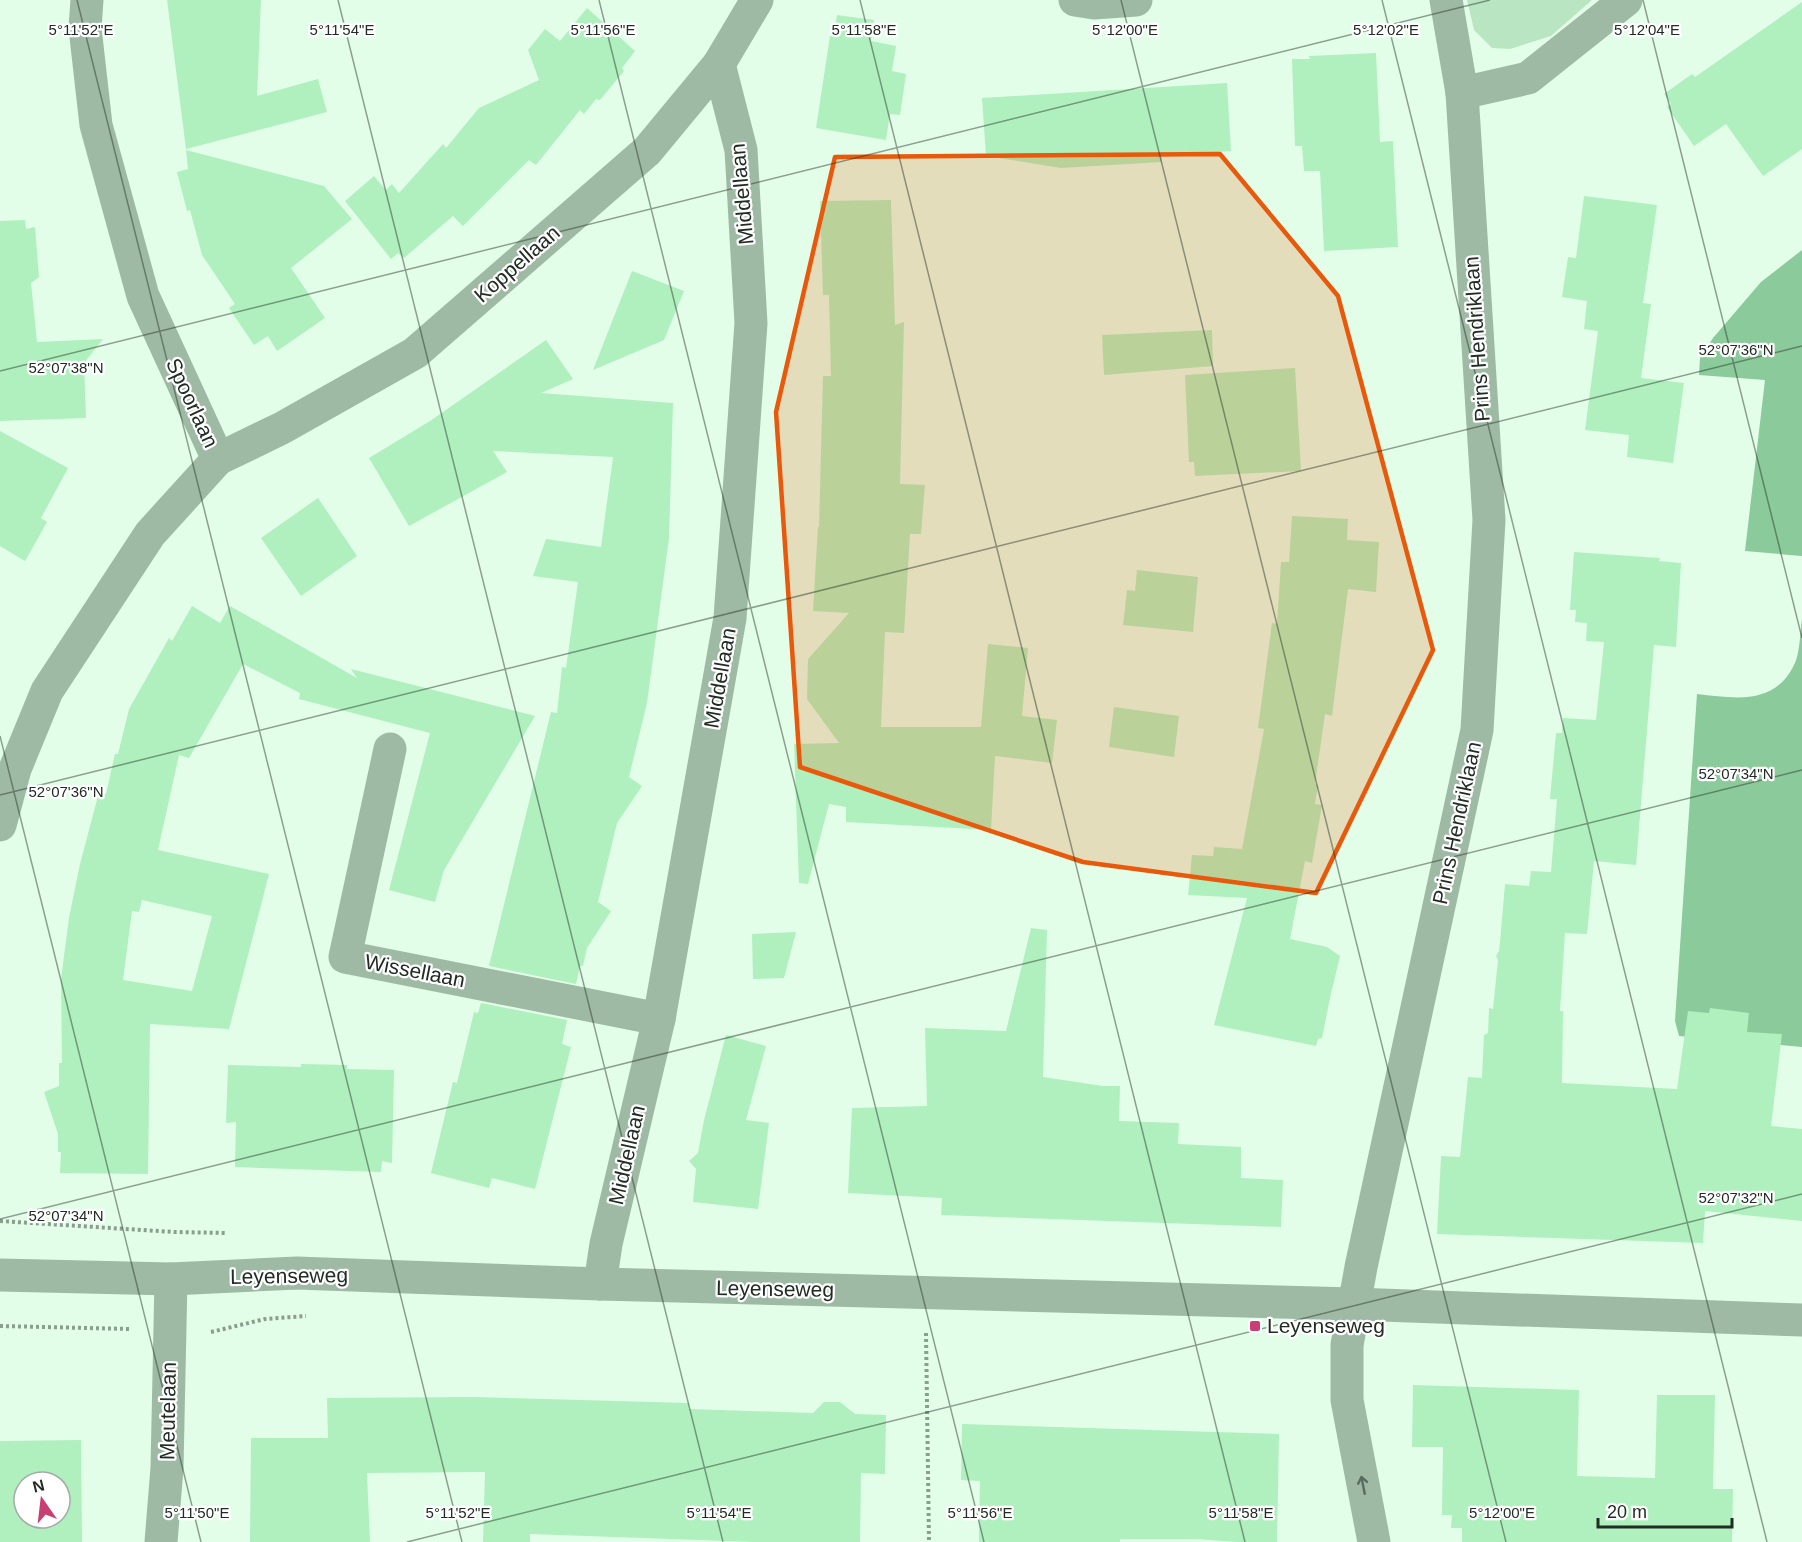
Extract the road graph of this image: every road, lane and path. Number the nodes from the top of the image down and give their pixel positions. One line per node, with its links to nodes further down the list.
1 (87, 0): 9 (street, Spoorlaan)
2 (757, 0): 7 (street, Koppellaan)
3 (1076, 0): 4 (street)
4 (1136, 0)
5 (1446, 0): 8 (street, Prins Hendriklaan)
6 (1626, 0): 8 (street)
7 (719, 64): 9 (street, Koppellaan); 12 (street, Middellaan)
8 (1462, 93): 16 (street, Prins Hendriklaan)
9 (218, 459): 11 (street, Spoorlaan)
10 (390, 749): 12 (street, Wissellaan)
11 (0, 825)
12 (659, 1019): 15 (street, Middellaan)
13 (0, 1275): 14 (street, Leyenseweg)
14 (171, 1279): 15 (street, Leyenseweg); 19 (street, Meutelaan)
15 (600, 1284): 16 (street, Leyenseweg)
16 (1354, 1304): 17 (street, Leyenseweg); 21 (street, Prins Hendriklaan, one-way to 16)
17 (1802, 1320)
18 (926, 1330): 20 (path)
19 (161, 1542)
20 (929, 1542)
21 (1374, 1542)

